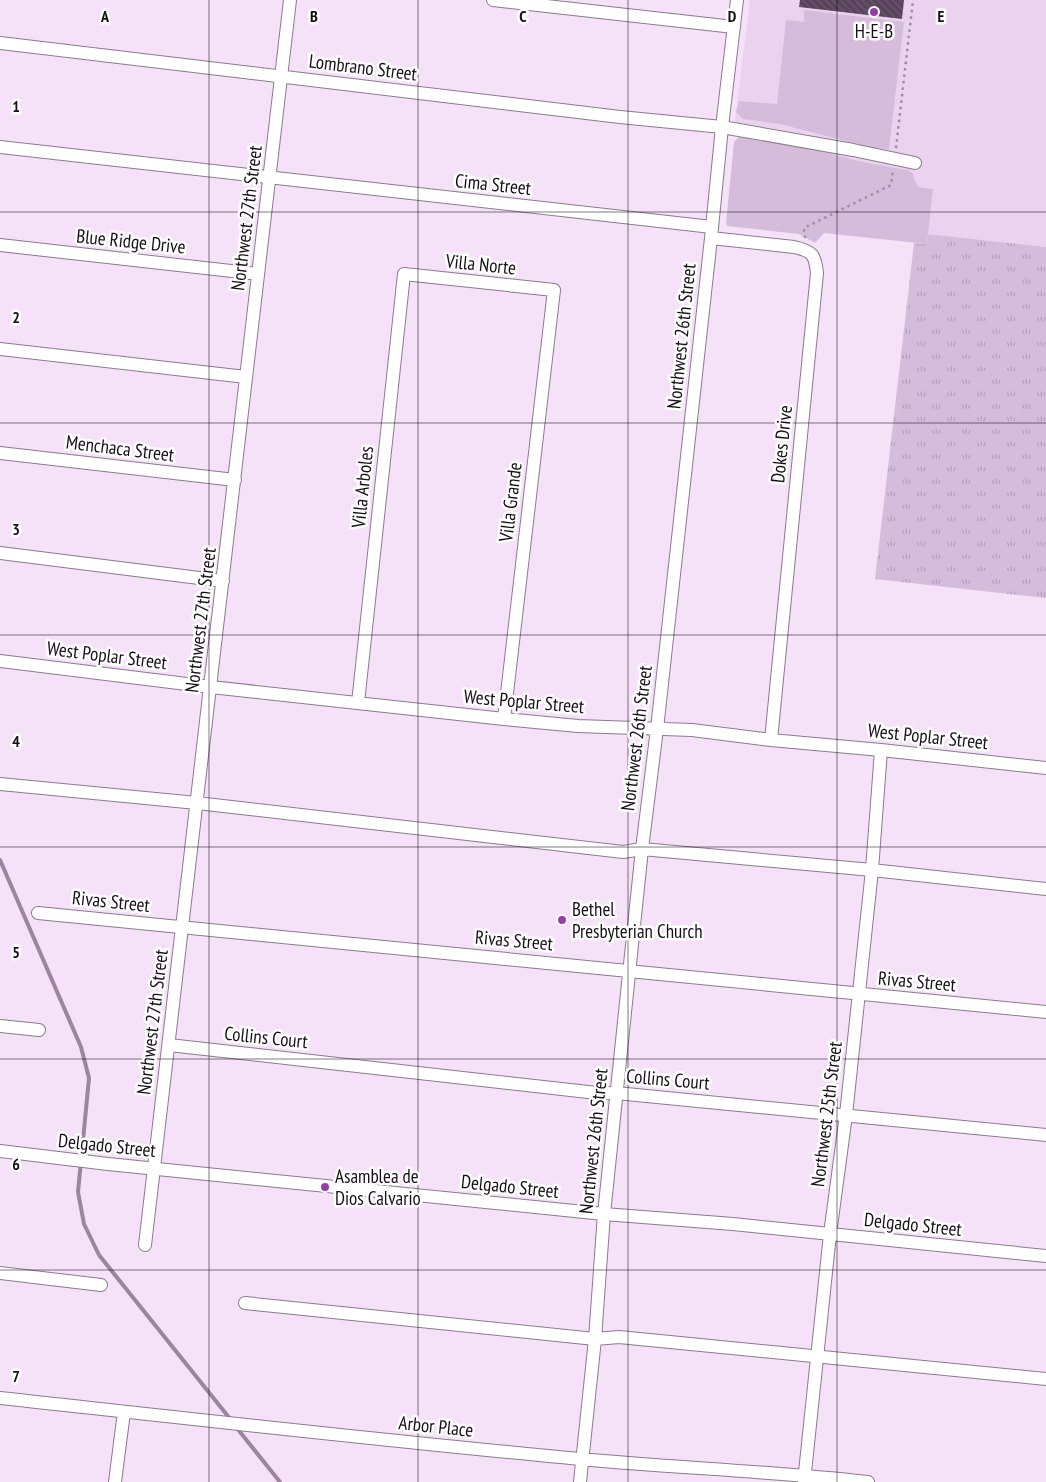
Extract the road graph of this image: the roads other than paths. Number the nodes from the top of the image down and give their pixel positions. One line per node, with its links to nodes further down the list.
1 (290, 0): 6 (street, Northwest 27th Street)
2 (493, 0): 4 (street)
3 (737, 0): 4 (street, Northwest 26th Street)
4 (734, 27): 7 (street, Northwest 26th Street)
5 (0, 43): 6 (street, Lombrano Street)
6 (281, 76): 7 (street, Lombrano Street); 10 (street, Northwest 27th Street)
7 (722, 127): 9 (street, Lombrano Street); 11 (street, Northwest 26th Street)
8 (0, 147): 10 (street, Cima Street)
9 (916, 163)
10 (270, 177): 11 (street, Cima Street); 13 (street, Northwest 27th Street)
11 (712, 233): 26 (street, Northwest 26th Street); 27 (street, Dokes Drive)
12 (0, 245): 13 (street, Blue Ridge Drive)
13 (258, 274): 17 (street, Northwest 27th Street)
14 (404, 274): 15 (street, Villa Norte); 24 (street, Villa Arboles)
15 (554, 290): 25 (street, Villa Grande)
16 (0, 349): 17 (street)
17 (246, 377): 19 (street, Northwest 27th Street)
18 (0, 453): 19 (street, Menchaca Street)
19 (235, 480): 21 (street, Northwest 27th Street)
20 (0, 553): 21 (street)
21 (223, 581): 23 (street, Northwest 27th Street)
22 (0, 661): 23 (street, West Poplar Street)
23 (211, 686): 24 (street, West Poplar Street); 31 (street, Northwest 27th Street)
24 (358, 703): 25 (street, West Poplar Street)
25 (504, 718): 26 (street, West Poplar Street)
26 (657, 729): 27 (street, West Poplar Street); 32 (street, Northwest 26th Street)
27 (771, 740): 28 (street, West Poplar Street)
28 (881, 750): 29 (street, West Poplar Street); 33 (street, Northwest 25th Street)
29 (1046, 768)
30 (0, 784): 31 (street)
31 (197, 803): 32 (street); 36 (street, Northwest 27th Street)
32 (642, 849): 33 (street); 37 (street, Northwest 26th Street)
33 (872, 870): 34 (street); 38 (street, Northwest 25th Street)
34 (1046, 889)
35 (38, 913): 36 (street, Rivas Street)
36 (183, 928): 37 (street, Rivas Street); 42 (street, Northwest 27th Street)
37 (630, 970): 38 (street, Rivas Street); 43 (street, Northwest 26th Street)
38 (858, 995): 39 (street, Rivas Street); 44 (street, Northwest 25th Street)
39 (1046, 1012)
40 (0, 1026): 41 (street)
41 (40, 1030)
42 (169, 1045): 43 (street, Collins Court); 47 (street, Northwest 27th Street)
43 (616, 1093): 44 (street, Collins Court); 48 (street, Northwest 26th Street)
44 (846, 1115): 45 (street, Collins Court); 49 (street, Northwest 25th Street)
45 (1046, 1135)
46 (0, 1151): 47 (street, Delgado Street)
47 (154, 1169): 48 (street, Delgado Street); 50 (street, Northwest 27th Street)
48 (604, 1214): 49 (street, Delgado Street); 55 (street, Northwest 26th Street)
49 (830, 1234): 51 (street, Delgado Street); 56 (street, Northwest 25th Street)
50 (145, 1245)
51 (1046, 1256)
52 (0, 1274): 53 (street)
53 (101, 1285)
54 (245, 1303): 55 (street)
55 (595, 1339): 56 (street); 60 (street, Northwest 26th Street)
56 (818, 1356): 57 (street); 61 (street, Northwest 25th Street)
57 (1046, 1379)
58 (0, 1398): 59 (street, Arbor Place)
59 (124, 1412): 60 (street, Arbor Place); 62 (street)
60 (583, 1460): 61 (street, Arbor Place); 63 (street, Northwest 26th Street)
61 (805, 1478): 64 (street, Arbor Place)
62 (116, 1482)
63 (580, 1482)
64 (868, 1482)

